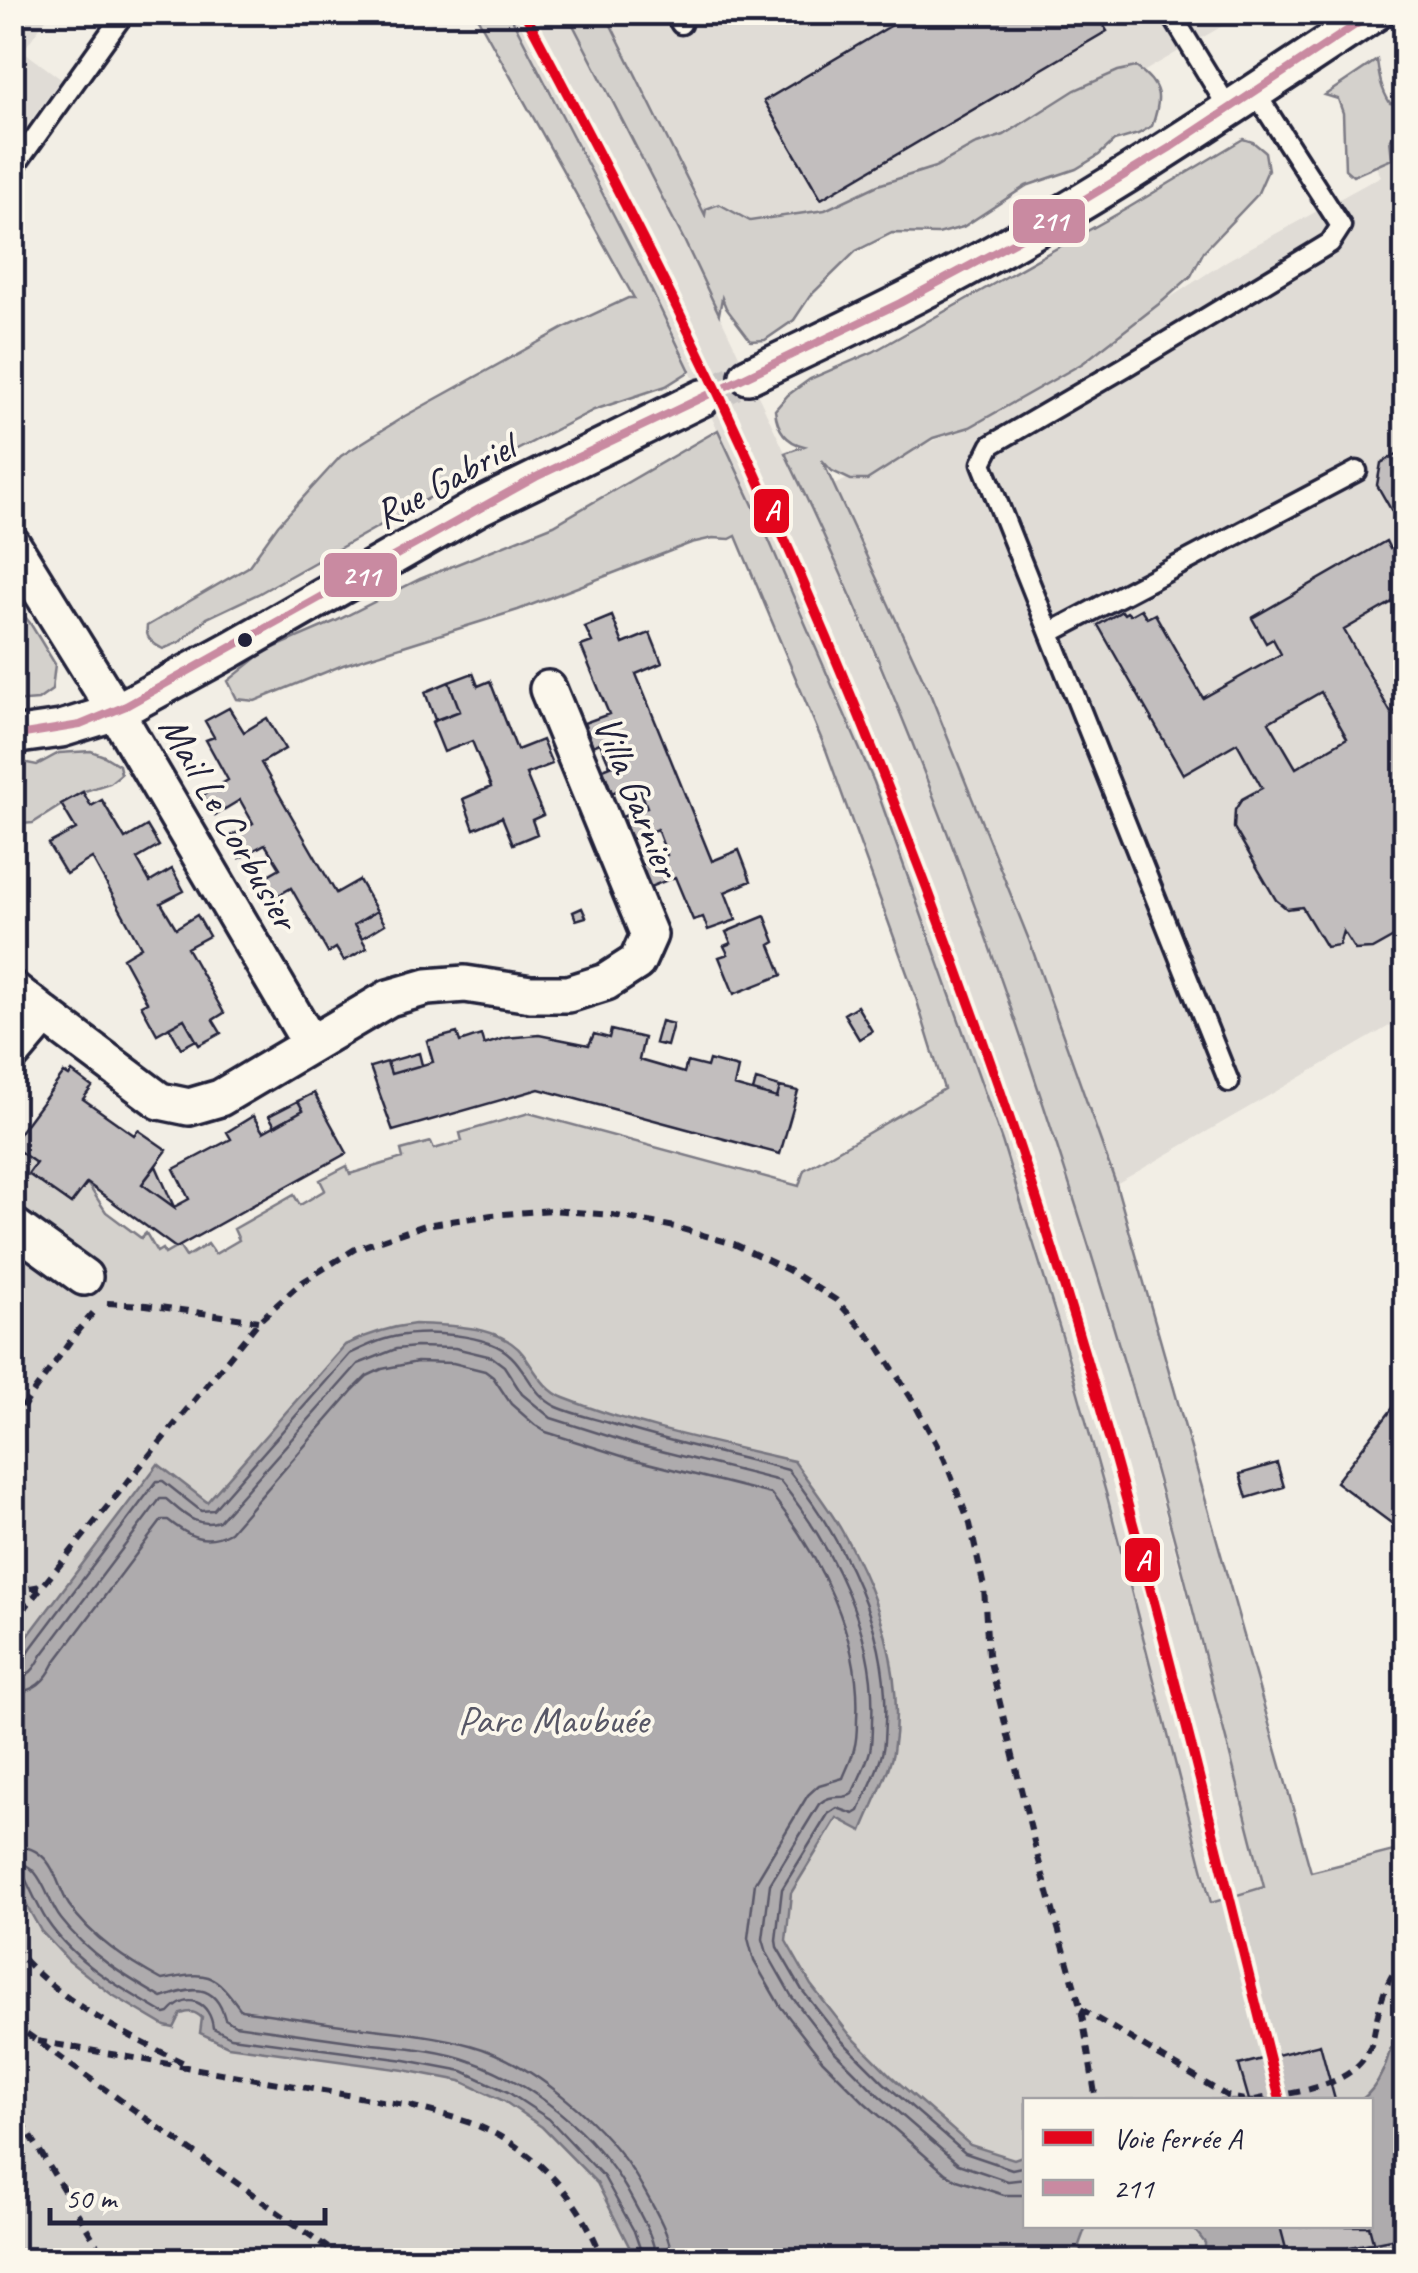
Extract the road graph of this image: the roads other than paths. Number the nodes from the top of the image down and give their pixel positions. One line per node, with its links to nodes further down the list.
1 (126, 12): 5 (lane)
2 (1170, 12): 4 (lane)
3 (1376, 12): 4 (street)
4 (1242, 100): 6 (street); 10 (lane)
5 (12, 170)
6 (748, 376)
7 (702, 398): 12 (street, Rue Gabriel)
8 (1357, 470): 10 (lane)
9 (12, 544): 12 (street, Mail Le Corbusier)
10 (1050, 633): 18 (lane)
11 (548, 690): 16 (street, Villa Garnier)
12 (116, 712): 13 (street, Rue Gabriel); 16 (street, Mail Le Corbusier)
13 (12, 736)
14 (12, 989): 15 (street)
15 (45, 1015): 16 (street); 17 (street)
16 (310, 1043)
17 (12, 1054)
18 (1229, 1082)
19 (12, 1225): 20 (street)
20 (84, 1277)

